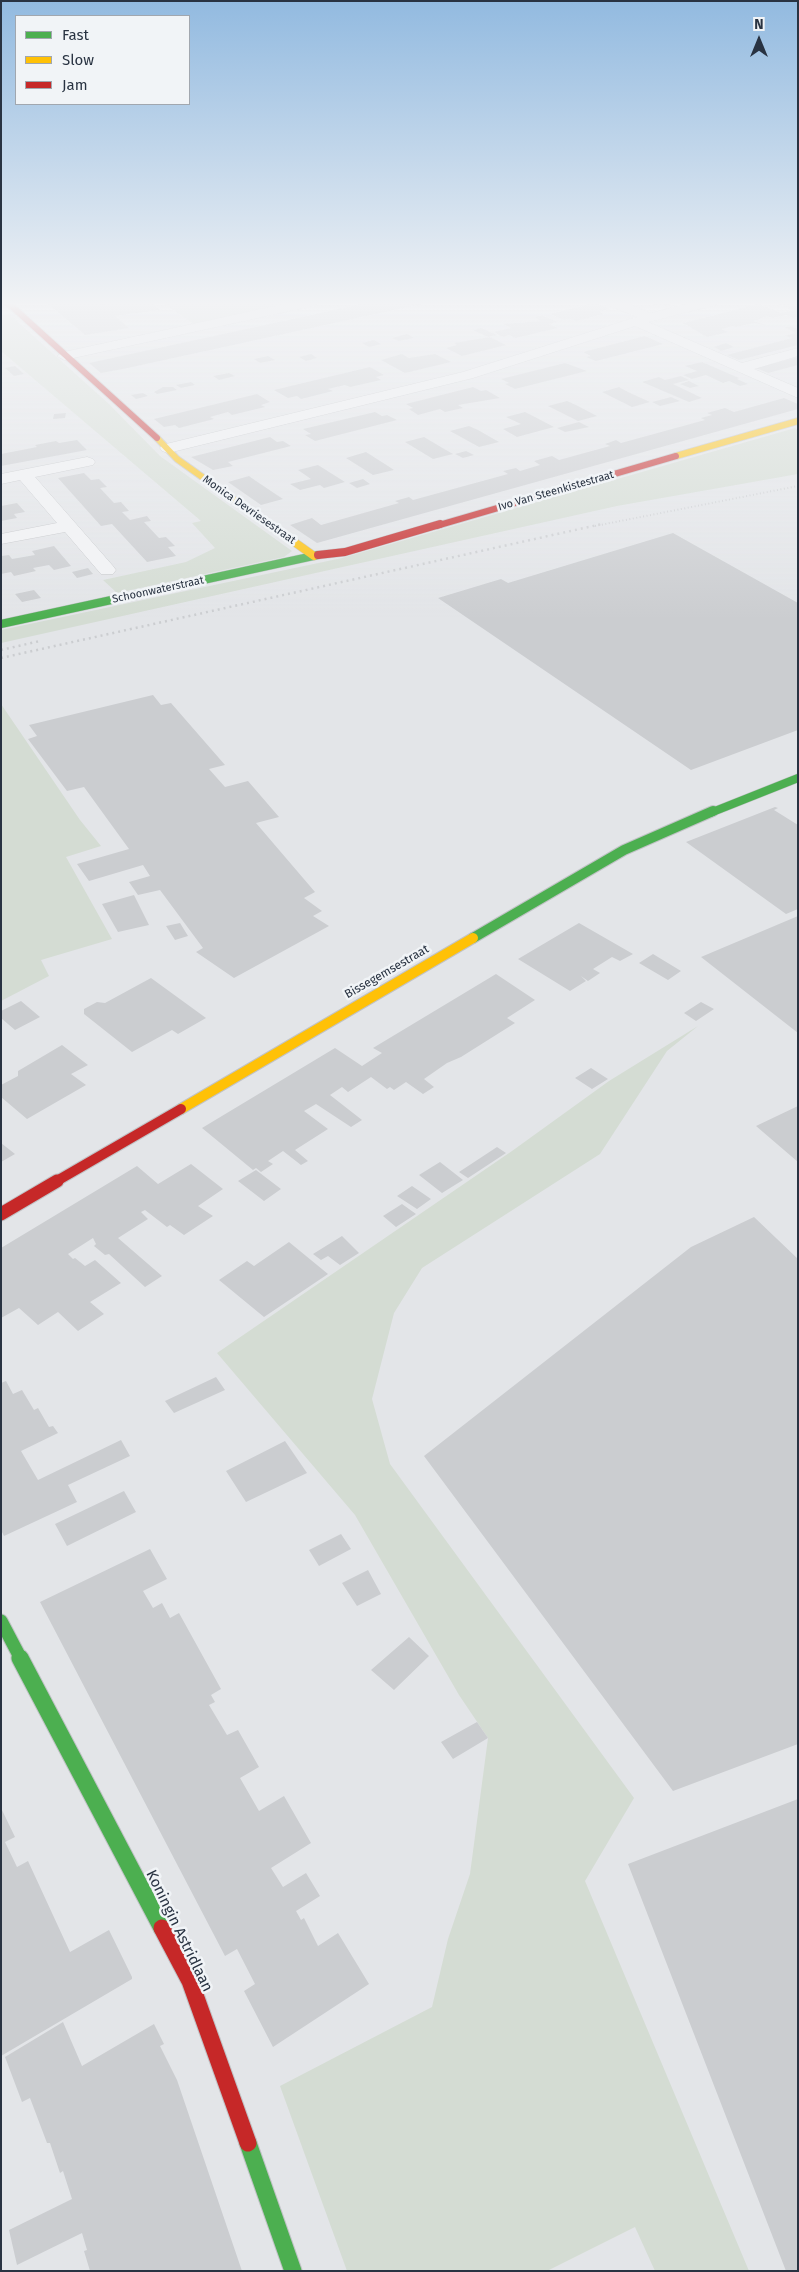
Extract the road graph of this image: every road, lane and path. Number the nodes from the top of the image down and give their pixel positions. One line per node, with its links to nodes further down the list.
1 (123, 408): 4 (street, Monica Devriesestraat)
2 (330, 408): 4 (street)
3 (798, 421): 10 (street, Ivo Van Steenkistestraat)
4 (168, 448): 10 (street, Monica Devriesestraat)
5 (87, 462): 6 (street)
6 (24, 475): 7 (street); 8 (street)
7 (1, 479)
8 (70, 526): 9 (street); 11 (street)
9 (1, 539)
10 (314, 556): 12 (street, Schoonwaterstraat)
11 (107, 570)
12 (1, 624)
13 (798, 778): 14 (street, Bissegemsestraat)
14 (1, 1214)
15 (1, 1620): 16 (street, Koningin Astridlaan)
16 (293, 2271)

